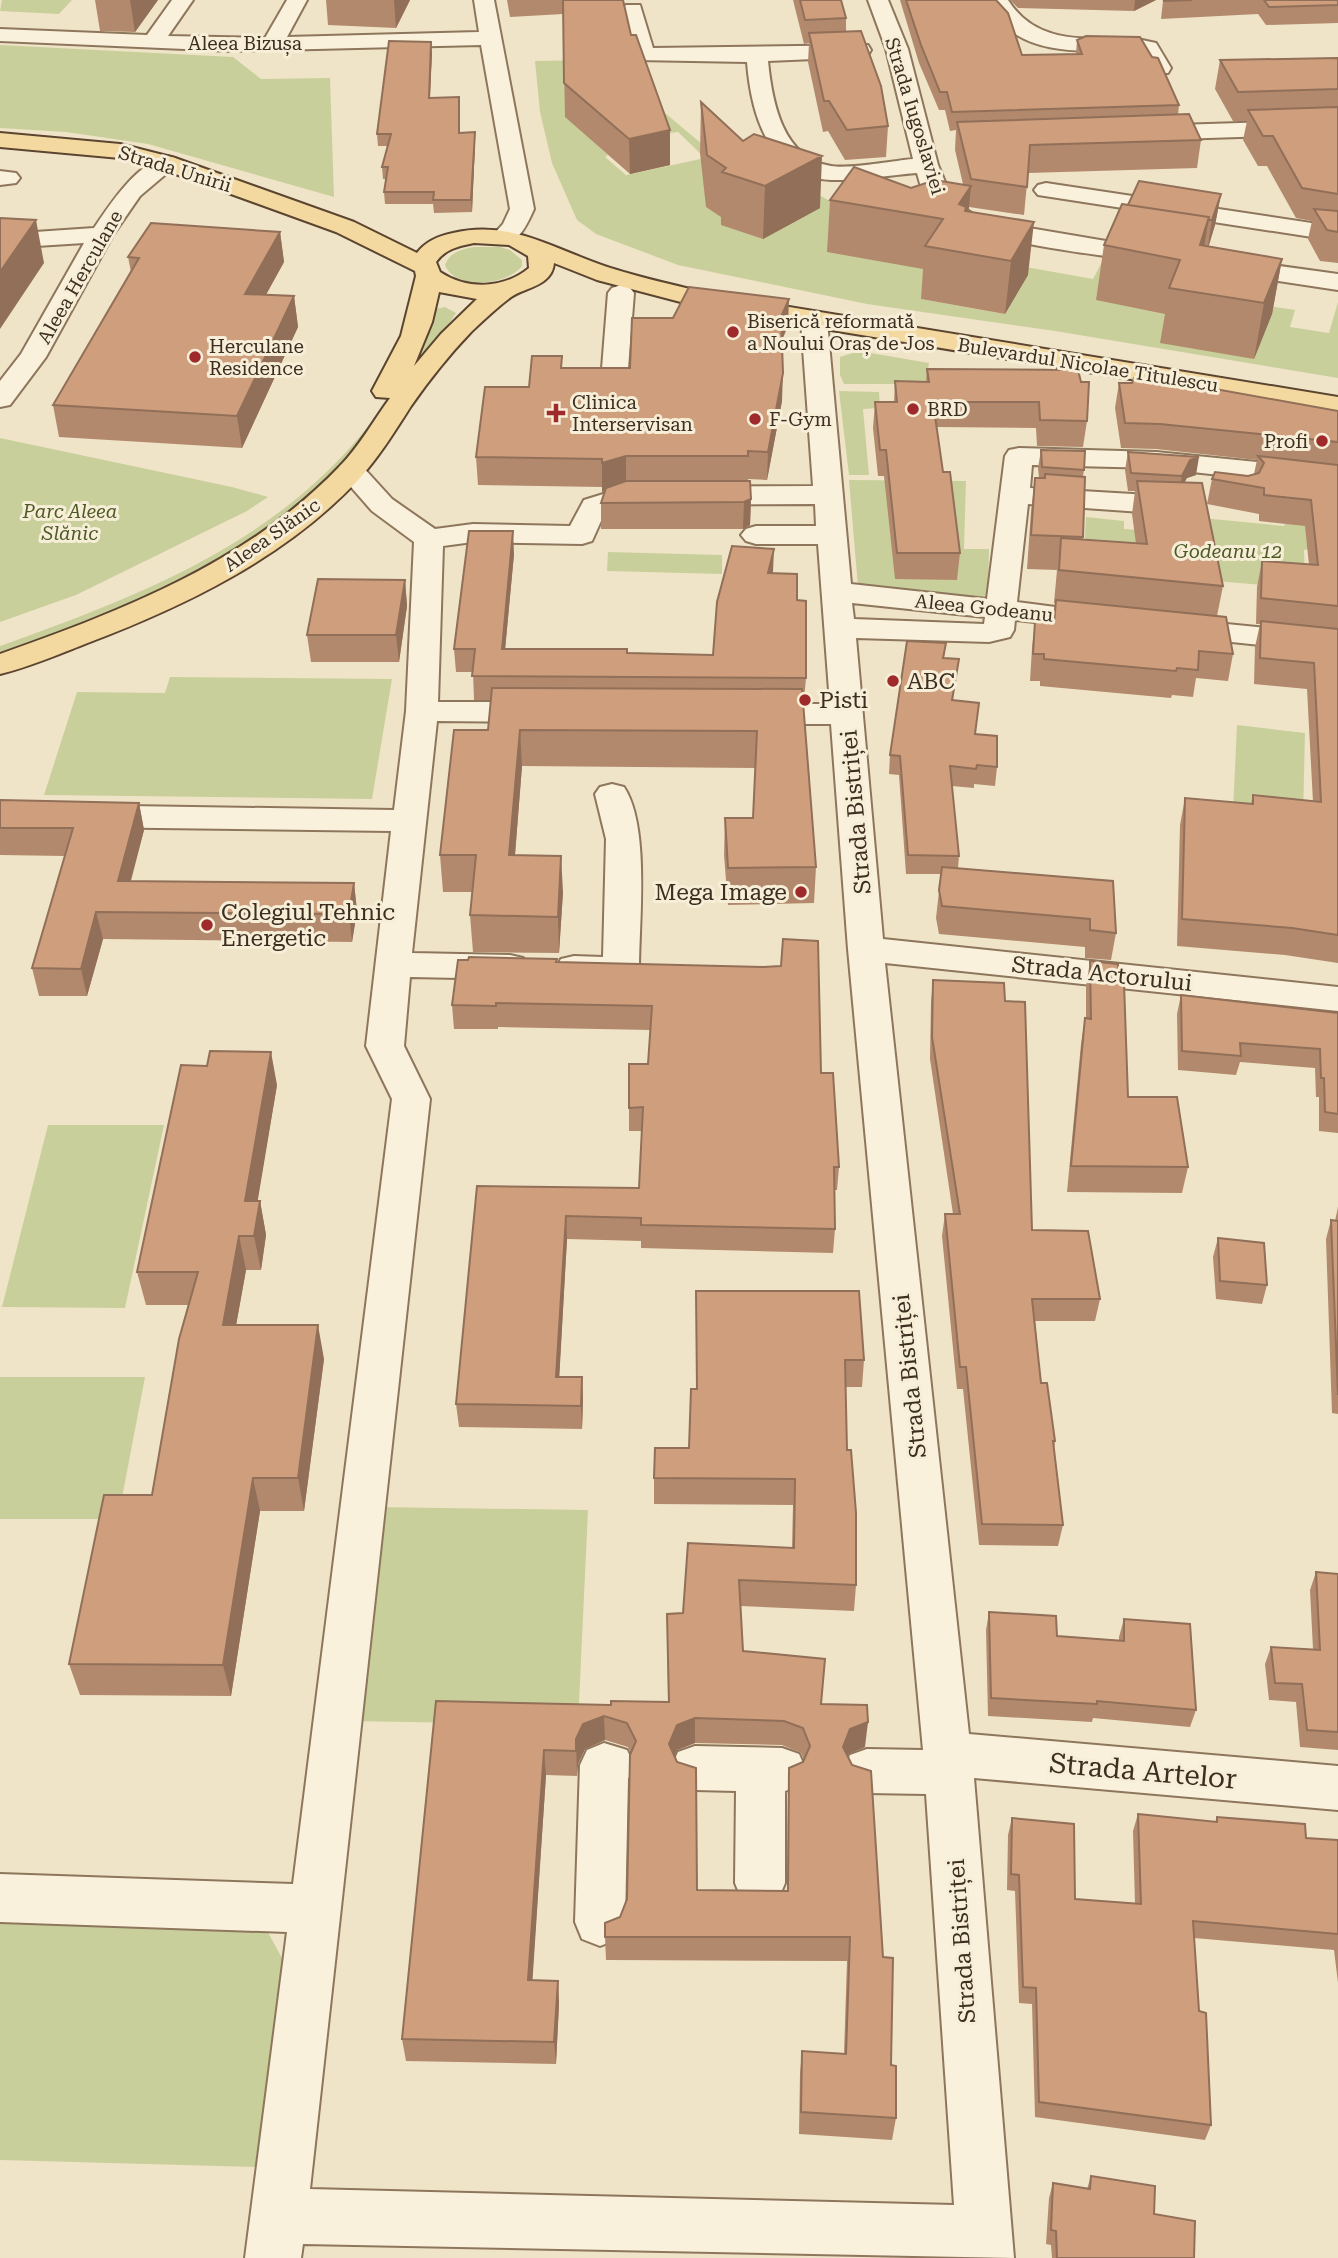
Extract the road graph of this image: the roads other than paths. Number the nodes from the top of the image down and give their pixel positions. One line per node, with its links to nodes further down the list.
1 (183, 0): 11 (street)
2 (297, 0): 12 (street)
3 (484, 0): 9 (street)
4 (878, 0): 13 (street, Strada Iugoslaviei)
5 (998, 0): 15 (street)
6 (633, 9): 14 (street)
7 (94, 19): 10 (street)
8 (0, 35): 10 (street, Aleea Bizușa)
9 (491, 38): 12 (street, Aleea Bizușa); 28 (street)
10 (79, 39): 11 (street, Aleea Bizușa)
11 (153, 42): 12 (street, Aleea Bizușa)
12 (272, 45)
13 (897, 49): 14 (street); 20 (street, Strada Iugoslaviei)
14 (757, 55): 20 (street)
15 (1160, 68)
16 (1338, 127): 17 (street)
17 (1128, 134)
18 (0, 140): 21 (main road, Strada Unirii)
19 (947, 140): 20 (street)
20 (922, 153): 23 (street, Strada Iugoslaviei)
21 (167, 163): 24 (main road, Strada Unirii); 25 (street, Aleea Herculane)
22 (1046, 190): 23 (street)
23 (1181, 212): 26 (street)
24 (345, 227): 27 (main road, Strada Unirii); 32 (main road, Strada Unirii)
25 (101, 234): 30 (street); 41 (street, Aleea Herculane)
26 (1338, 234)
27 (474, 236): 28 (main road, Strada Unirii); 32 (main road)
28 (503, 237): 29 (main road, Bulevardul Nicolae Titulescu)
29 (530, 245): 34 (main road, Aleea Slănic); 38 (main road, Bulevardul Nicolae Titulescu)
30 (0, 250)
31 (1205, 263): 33 (street)
32 (426, 271): 34 (main road, Strada Unirii); 53 (main road, Aleea Slănic)
33 (1338, 282)
34 (511, 287): 35 (main road); 43 (main road, Aleea Slănic)
35 (555, 288)
36 (581, 290): 37 (main road, Bulevardul Nicolae Titulescu)
37 (621, 293): 38 (main road, Bulevardul Nicolae Titulescu); 40 (street)
38 (715, 303): 39 (main road, Bulevardul Nicolae Titulescu)
39 (814, 321): 42 (main road, Bulevardul Nicolae Titulescu); 46 (street, Strada Bistriței)
40 (614, 381)
41 (0, 399)
42 (1338, 405)
43 (351, 471): 50 (street); 55 (main road, Aleea Slănic)
44 (1283, 473): 45 (street); 47 (street); 47 (street)
45 (1338, 479)
46 (829, 495): 49 (street, Strada Bistriței); 50 (street)
47 (1015, 495): 52 (street)
48 (756, 535): 49 (street)
49 (832, 536): 51 (street, Strada Bistriței)
50 (429, 539): 56 (street)
51 (840, 610): 52 (street, Aleea Godeanu); 59 (street, Strada Bistriței)
52 (1002, 611): 54 (street, Aleea Godeanu)
53 (0, 644)
54 (1338, 644)
55 (0, 664)
56 (422, 711): 57 (street); 62 (street)
57 (575, 713)
58 (723, 714): 59 (street)
59 (848, 714): 63 (street, Strada Bistriței)
60 (612, 794): 64 (street)
61 (0, 815): 62 (street)
62 (410, 821): 64 (street)
63 (866, 949): 65 (street, Strada Actorului); 66 (street, Strada Bistriței)
64 (393, 965): 73 (street)
65 (1338, 999)
66 (949, 1763): 69 (street, Strada Artelor); 70 (street, Strada Artelor); 76 (street, Strada Bistriței)
67 (610, 1765): 74 (street)
68 (695, 1768): 71 (street)
69 (867, 1771)
70 (1338, 1788)
71 (760, 1883)
72 (0, 1898): 73 (street)
73 (315, 1909): 75 (street)
74 (600, 1922)
75 (276, 2237): 76 (street)
76 (985, 2246)

